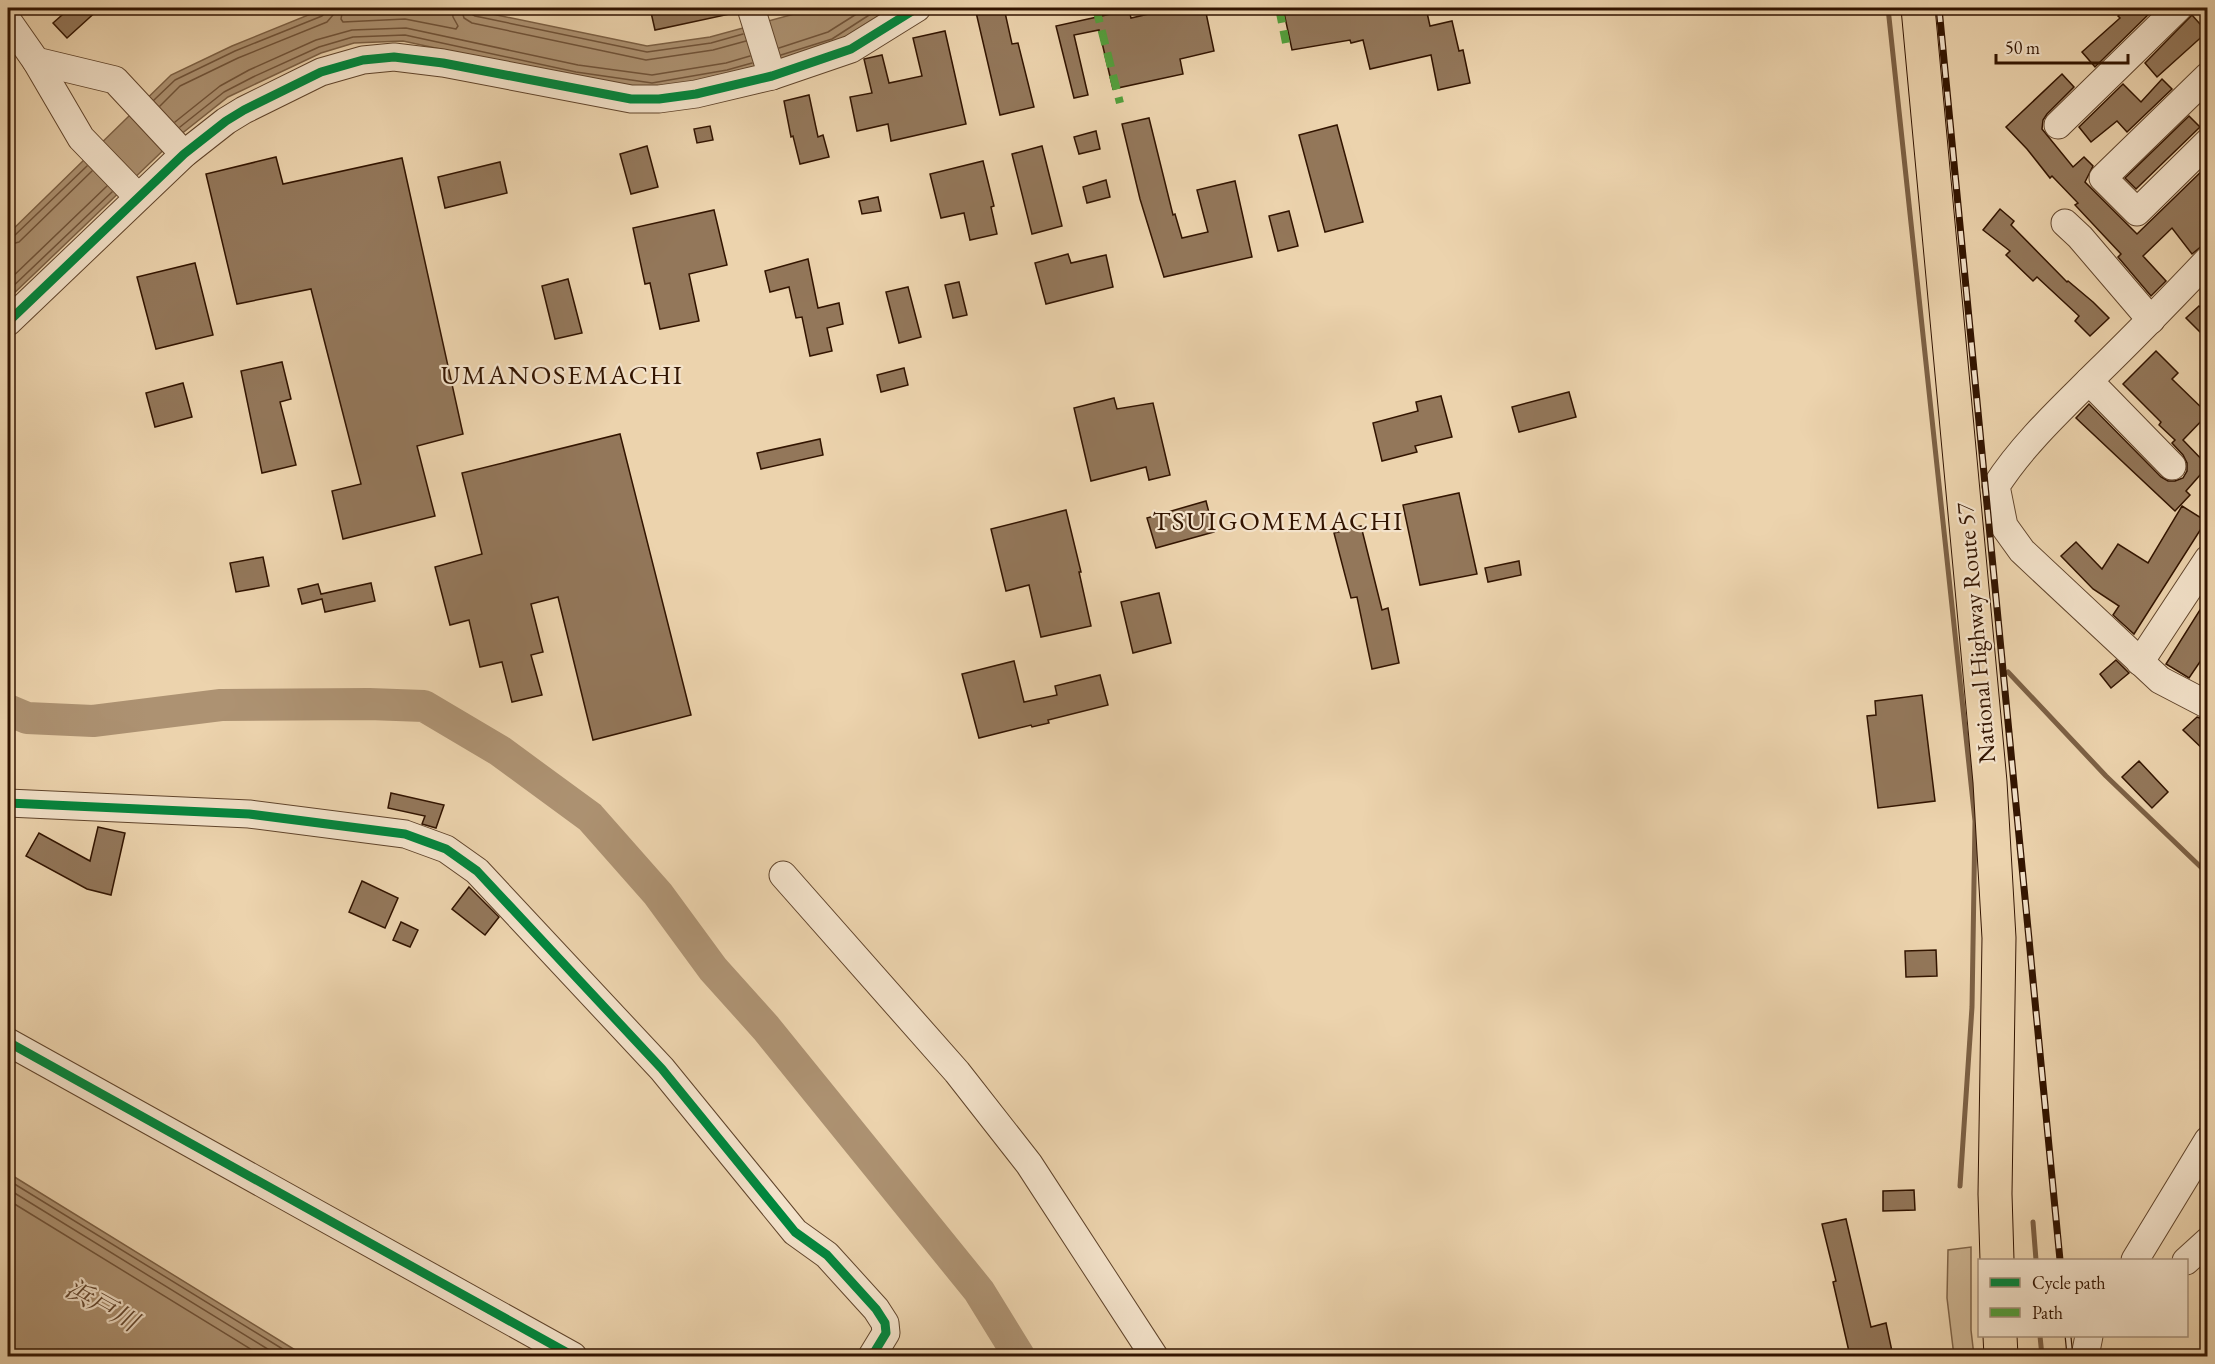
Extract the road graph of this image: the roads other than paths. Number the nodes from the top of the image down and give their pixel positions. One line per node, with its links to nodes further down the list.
1 (917, 8): 7 (street)
2 (1918, 8): 27 (highway, National Highway Route 57)
3 (2178, 8): 9 (street)
4 (756, 19): 7 (street)
5 (8, 21): 6 (street)
6 (36, 61): 11 (street); 12 (street)
7 (771, 72): 11 (street)
8 (2208, 76): 10 (street)
9 (2058, 125)
10 (2208, 141)
11 (184, 154): 12 (street)
12 (138, 197): 16 (street)
13 (2065, 223): 15 (street)
14 (2208, 260): 15 (street)
15 (2151, 320): 17 (street)
16 (8, 322)
17 (2089, 381): 18 (street); 20 (street)
18 (2172, 466)
19 (2208, 559): 20 (street)
20 (2140, 662): 21 (street)
21 (2208, 705)
22 (8, 802): 33 (street)
23 (783, 875): 34 (street)
24 (8, 1042): 32 (street)
25 (2208, 1140): 28 (street)
26 (2208, 1241): 29 (street)
27 (1997, 1259)
28 (2136, 1259)
29 (2188, 1259)
30 (2000, 1337): 35 (highway)
31 (2088, 1337): 36 (street)
32 (573, 1356)
33 (872, 1356)
34 (1154, 1356)
35 (2001, 1356)
36 (2085, 1356)

